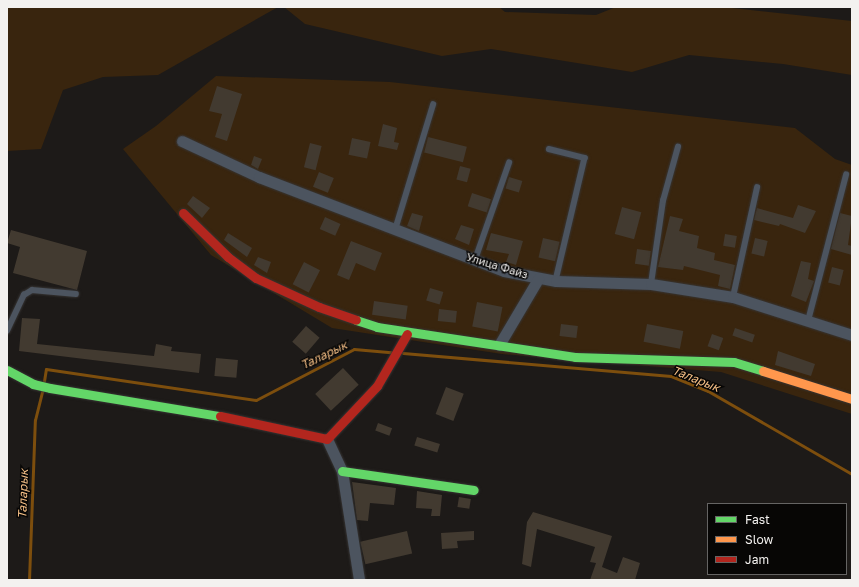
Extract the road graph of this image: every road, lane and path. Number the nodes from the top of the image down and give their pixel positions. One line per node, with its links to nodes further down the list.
1 (433, 105): 9 (lane)
2 (182, 141): 9 (street, Улица Файз)
3 (678, 147): 13 (lane)
4 (549, 149): 12 (lane)
5 (509, 163): 10 (lane)
6 (846, 175): 16 (lane)
7 (757, 188): 15 (lane)
8 (183, 213): 18 (street)
9 (395, 231): 10 (street, Улица Файз)
10 (475, 260): 11 (street, Улица Файз)
11 (538, 279): 12 (street, Улица Файз); 20 (street)
12 (556, 281): 13 (street, Улица Файз)
13 (651, 284): 15 (street, Улица Файз)
14 (76, 294): 17 (lane)
15 (733, 297): 16 (street, Улица Файз)
16 (808, 321): 19 (street, Улица Файз)
17 (7, 331)
18 (407, 334): 20 (street); 23 (street)
19 (852, 334)
20 (499, 346): 22 (street)
21 (7, 370): 23 (street)
22 (852, 399)
23 (327, 439): 24 (street)
24 (342, 471): 25 (street); 26 (street)
25 (474, 490)
26 (359, 580)

